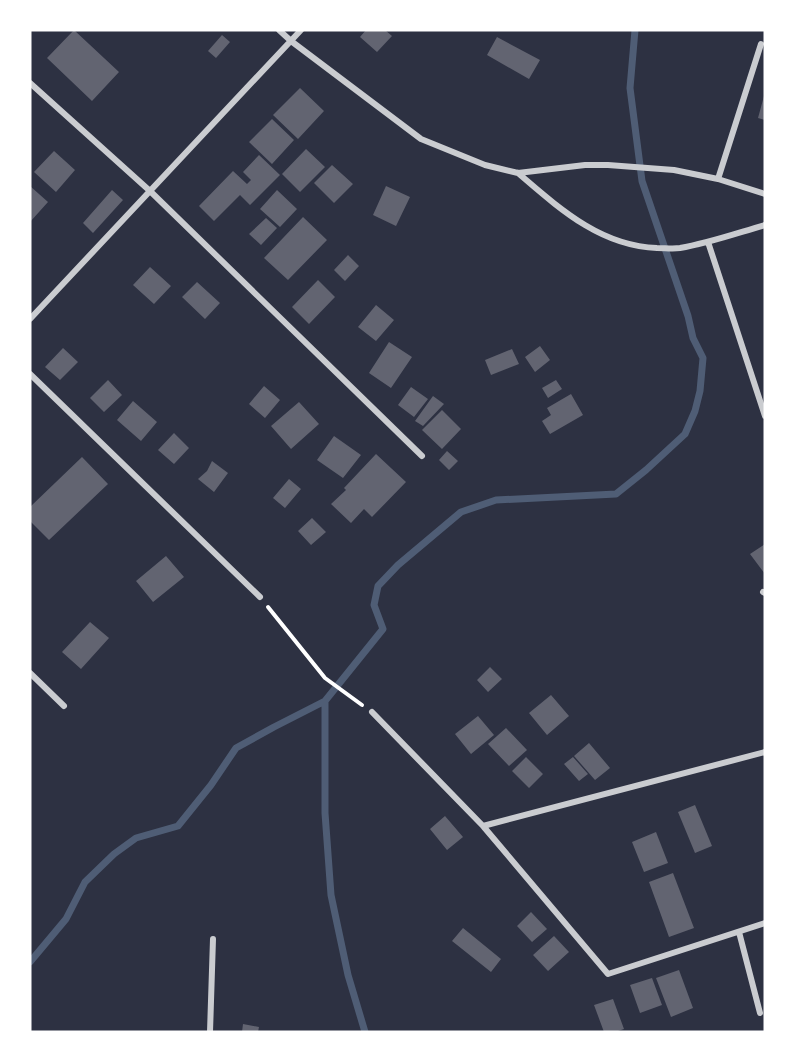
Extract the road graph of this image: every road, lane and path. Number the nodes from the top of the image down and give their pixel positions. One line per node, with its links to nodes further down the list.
1 (279, 30): 4 (street)
2 (301, 30): 4 (street)
3 (765, 35): 5 (street)
4 (291, 41): 7 (street); 9 (street)
5 (763, 44): 8 (street)
6 (30, 83): 9 (street)
7 (518, 173): 8 (street); 12 (street)
8 (718, 179): 10 (street)
9 (150, 191): 13 (street); 16 (street)
10 (765, 194)
11 (765, 225): 12 (street)
12 (708, 242): 15 (street)
13 (30, 319)
14 (30, 374): 17 (street)
15 (765, 416)
16 (422, 456)
17 (260, 597): 19 (path)
18 (30, 673): 20 (street)
19 (354, 699)
20 (64, 706)
21 (372, 712): 23 (street)
22 (765, 752): 23 (street)
23 (483, 826): 25 (street)
24 (765, 923): 25 (street)
25 (738, 932): 27 (street)
26 (213, 939): 28 (street)
27 (760, 1013)
28 (210, 1032)

